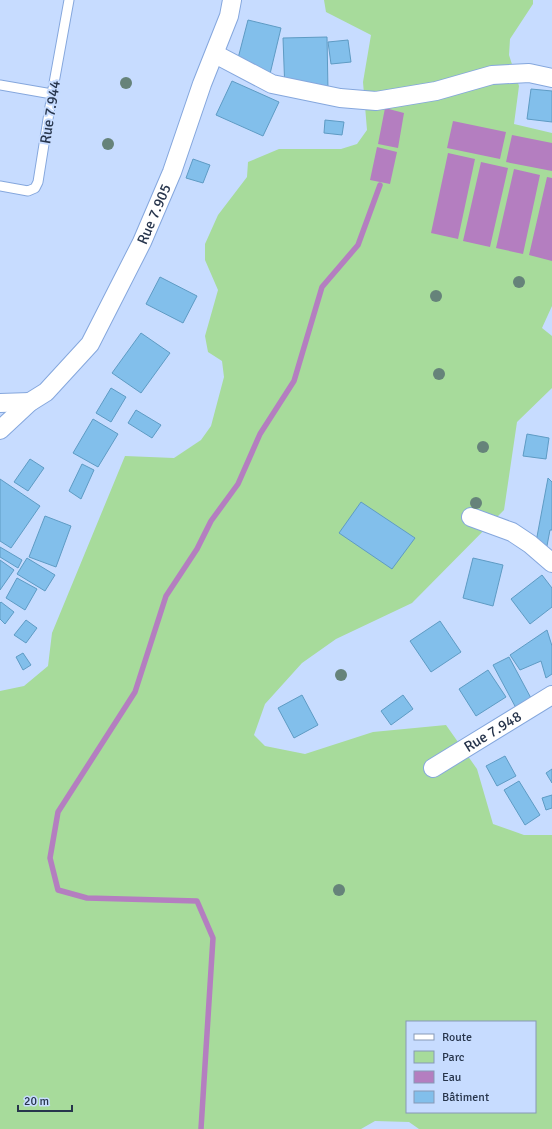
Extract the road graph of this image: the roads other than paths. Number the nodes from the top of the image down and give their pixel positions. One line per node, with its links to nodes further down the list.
1 (69, 0): 6 (lane, Rue 7.944)
2 (232, 0): 3 (street, Rue 7.905)
3 (215, 54): 4 (street); 8 (street, Rue 7.905)
4 (552, 78)
5 (0, 85): 6 (lane)
6 (52, 94): 7 (lane, Rue 7.944)
7 (0, 186)
8 (30, 402): 9 (street); 10 (street, Rue 7.905)
9 (0, 403)
10 (0, 430)
11 (471, 518): 12 (street)
12 (552, 563)
13 (552, 695): 14 (street, Rue 7.948)
14 (433, 768)

